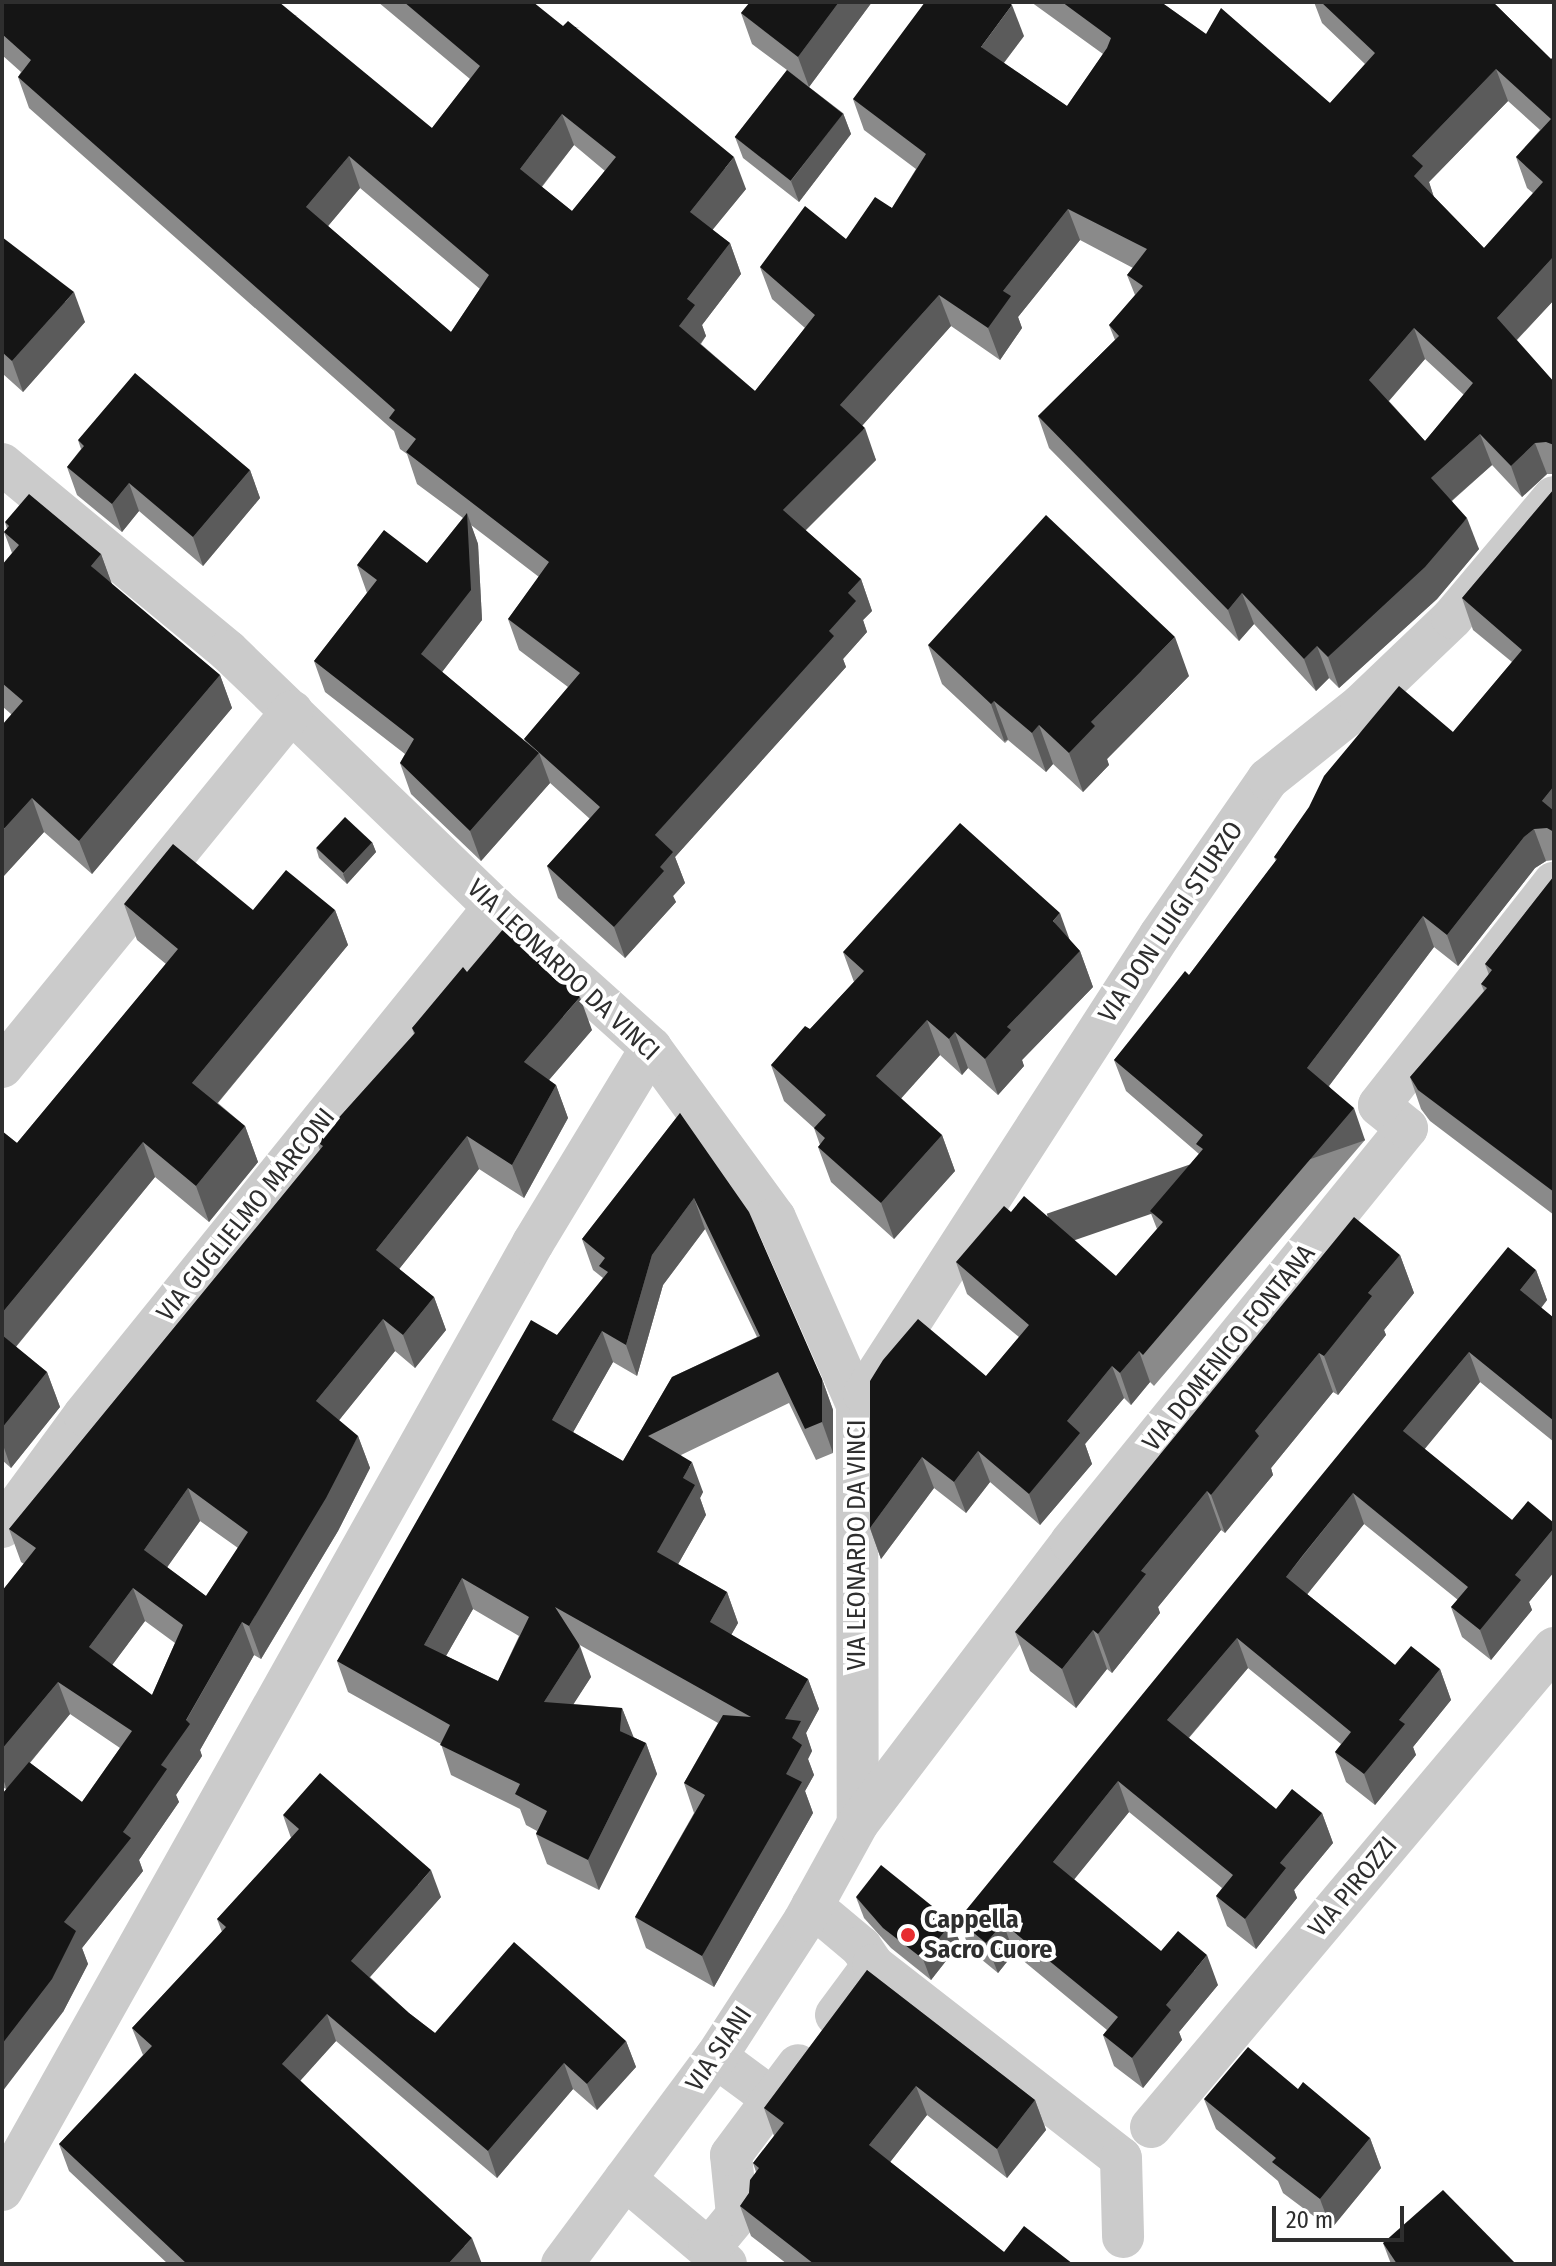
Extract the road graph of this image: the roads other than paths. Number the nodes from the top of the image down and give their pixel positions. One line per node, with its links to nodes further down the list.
1 (2, 464): 2 (street, VIA LEONARDO DA VINCI)
2 (38, 493): 4 (street); 5 (street, VIA LEONARDO DA VINCI)
3 (1554, 497): 10 (street, VIA DON LUIGI STURZO)
4 (11, 527)
5 (292, 711): 7 (street, VIA LEONARDO DA VINCI); 9 (street)
6 (1554, 883): 13 (street, VIA DOMENICO FONTANA)
7 (494, 907): 8 (street, VIA LEONARDO DA VINCI); 11 (street, VIA GUGLIELMO MARCONI)
8 (651, 1048): 10 (street, VIA LEONARDO DA VINCI); 20 (street)
9 (2, 1067)
10 (857, 1405): 13 (street, VIA LEONARDO DA VINCI)
11 (2, 1527)
12 (1554, 1648): 18 (street, VIA PIROZZI)
13 (858, 1823): 14 (street, VIA SIANI)
14 (812, 1906): 15 (street); 16 (street, VIA SIANI)
15 (873, 1965): 17 (street); 21 (street)
16 (716, 2057): 17 (street); 19 (street, VIA SIANI)
17 (773, 2099): 22 (street)
18 (1151, 2127)
19 (625, 2179): 22 (street); 23 (street, VIA SIANI)
20 (2, 2190)
21 (1123, 2237)
22 (717, 2257)
23 (562, 2264)

